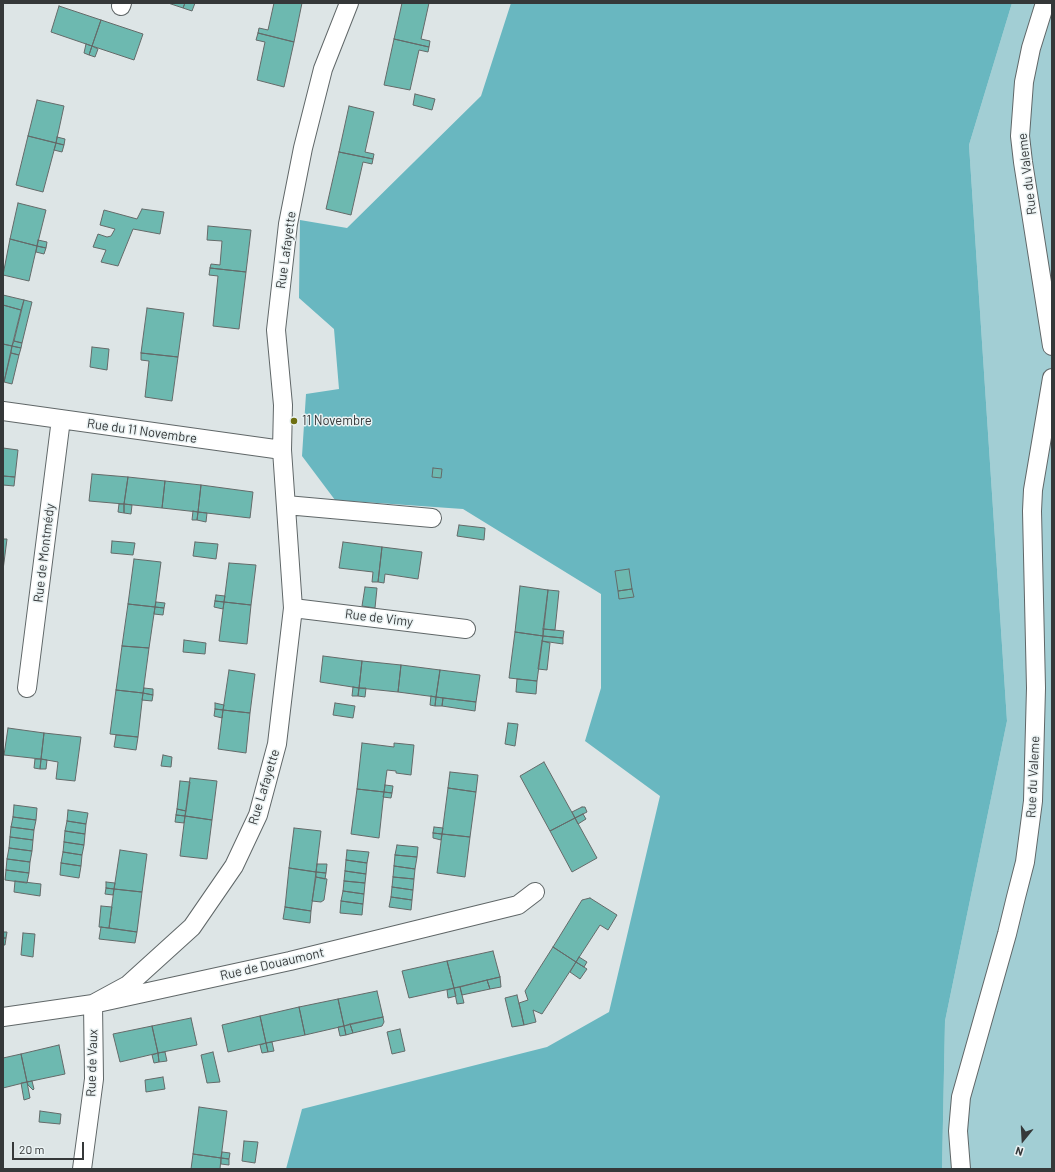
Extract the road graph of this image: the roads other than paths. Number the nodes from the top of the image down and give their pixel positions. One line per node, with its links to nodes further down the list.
1 (349, 3): 7 (street, Rue Lafayette)
2 (1045, 3): 3 (street, Rue du Valeme)
3 (1052, 346)
4 (1052, 378): 17 (street, Rue du Valeme)
5 (3, 411): 6 (street, Rue du 11 Novembre)
6 (61, 419): 7 (street, Rue du 11 Novembre); 12 (street, Rue de Montmédy)
7 (282, 450): 8 (street, Rue Lafayette)
8 (286, 505): 9 (street); 10 (street, Rue Lafayette)
9 (432, 518)
10 (293, 608): 11 (street, Rue de Vimy); 14 (street, Rue Lafayette)
11 (466, 629)
12 (27, 688)
13 (536, 892): 14 (street, Rue de Douaumont)
14 (93, 1004): 15 (street, Rue de Douaumont); 16 (street, Rue de Vaux)
15 (3, 1017)
16 (82, 1169)
17 (961, 1169)

